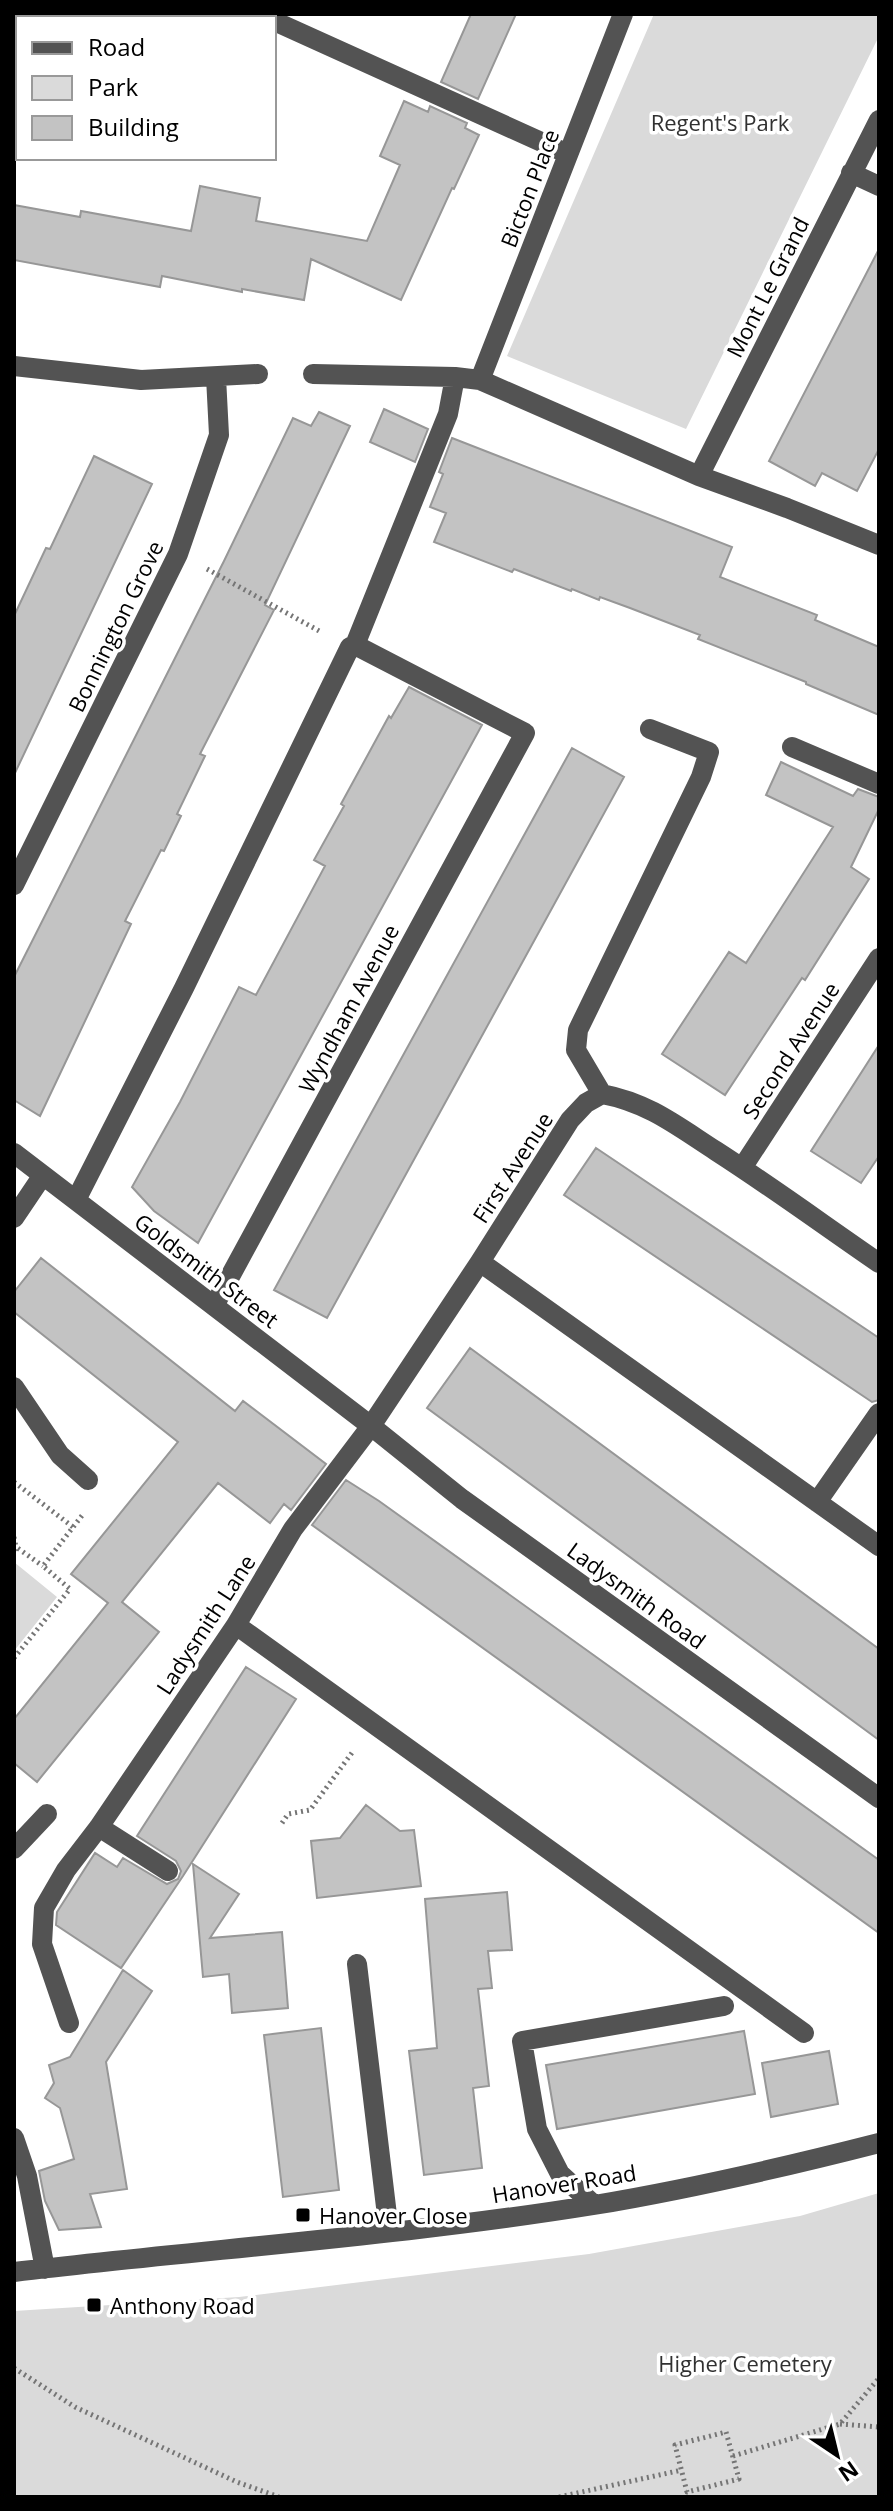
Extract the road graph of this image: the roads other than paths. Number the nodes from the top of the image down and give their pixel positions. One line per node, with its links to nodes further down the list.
1 (623, 14): 4 (street, Bicton Place)
2 (276, 22): 4 (street)
3 (879, 120): 5 (street, Mont Le Grand)
4 (568, 154): 12 (street, Bicton Place)
5 (851, 173): 6 (street); 13 (street, Mont Le Grand)
6 (879, 186)
7 (14, 366): 10 (street)
8 (258, 374): 10 (street)
9 (313, 374): 11 (street)
10 (216, 377): 19 (street, Bonnington Grove)
11 (455, 377): 12 (street); 15 (street)
12 (480, 380): 13 (street)
13 (699, 476): 14 (street)
14 (879, 545)
15 (353, 646): 25 (street); 29 (street, Wyndham Avenue)
16 (650, 729): 21 (street)
17 (792, 747): 18 (street)
18 (879, 784)
19 (14, 885)
20 (879, 958): 23 (street, Second Avenue)
21 (602, 1094): 23 (street); 27 (street, First Avenue)
22 (14, 1153): 24 (street, Goldsmith Street)
23 (742, 1168): 28 (street)
24 (43, 1175): 25 (street, Goldsmith Street); 26 (street)
25 (76, 1200): 29 (street, Goldsmith Street)
26 (14, 1218)
27 (480, 1262): 32 (street, First Avenue); 34 (street)
28 (879, 1263)
29 (214, 1306): 32 (street, Goldsmith Street)
30 (14, 1387): 33 (street)
31 (879, 1413): 34 (street)
32 (371, 1426): 36 (street, Ladysmith Lane); 37 (street, Ladysmith Road)
33 (88, 1480)
34 (817, 1502): 35 (street)
35 (879, 1546)
36 (236, 1625): 39 (street, Ladysmith Lane); 45 (street)
37 (879, 1798)
38 (47, 1814): 40 (street)
39 (99, 1827): 41 (street); 44 (street, Ladysmith Lane)
40 (14, 1849)
41 (168, 1871)
42 (357, 1964): 49 (street)
43 (724, 2006): 48 (street)
44 (69, 2023)
45 (804, 2033)
46 (14, 2138): 50 (street)
47 (879, 2143): 48 (street, Hanover Road)
48 (594, 2205): 49 (street, Hanover Road)
49 (389, 2232): 50 (street, Hanover Road)
50 (45, 2269): 51 (street, Hanover Road)
51 (14, 2272)

